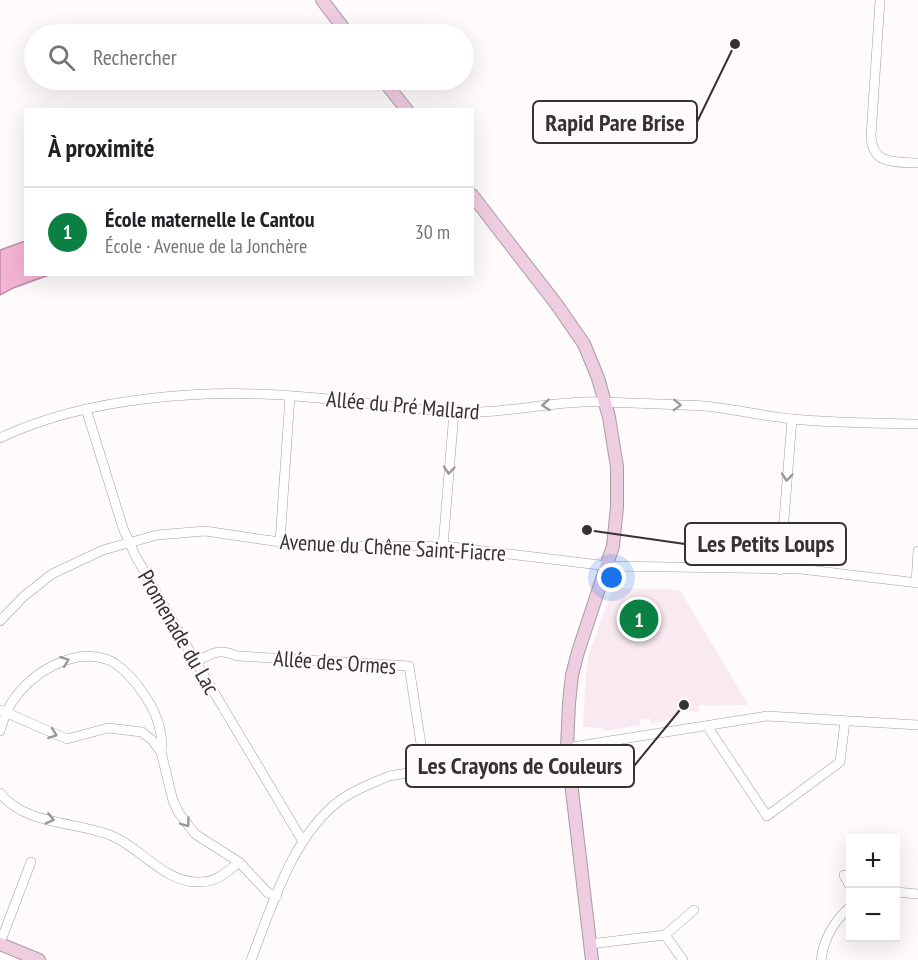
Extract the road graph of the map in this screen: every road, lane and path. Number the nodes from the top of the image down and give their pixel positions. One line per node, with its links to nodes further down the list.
1 (880, 0): 6 (street)
2 (322, 1): 3 (main road)
3 (340, 24)
4 (391, 90): 5 (main road)
5 (405, 108)
6 (918, 163)
7 (474, 198): 9 (main road)
8 (291, 396): 10 (street, Allée du Pré Mallard); 11 (street, Allée du Pré Mallard); 16 (street)
9 (604, 402): 11 (street, Allée du Pré Mallard, one-way to 11); 12 (street, Allée du Pré Mallard, one-way to 12); 19 (main road)
10 (86, 409): 14 (street, Allée du Pré Mallard); 15 (street, Promenade du Lac)
11 (454, 412): 17 (street, one-way to 17)
12 (792, 419): 13 (street, Allée du Pré Mallard); 20 (street, one-way to 20)
13 (918, 424)
14 (0, 438)
15 (129, 541): 16 (street, Avenue du Chêne Saint-Fiacre); 22 (street, Avenue du Chêne Saint-Fiacre); 23 (street, Promenade du Lac)
16 (280, 542): 17 (street, Avenue du Chêne Saint-Fiacre)
17 (443, 546): 19 (street, Avenue du Chêne Saint-Fiacre)
18 (918, 551): 21 (street)
19 (608, 566): 20 (street, Avenue du Chêne Saint-Fiacre); 29 (main road)
20 (780, 570): 21 (street, Avenue du Chêne Saint-Fiacre)
21 (917, 583)
22 (0, 621)
23 (196, 662): 31 (street, Allée des Ormes); 33 (street, Promenade du Lac)
24 (3, 711): 28 (street); 30 (street, one-way to 30); 30 (street, one-way to 30)
25 (845, 721): 26 (street); 27 (street); 27 (street)
26 (918, 725)
27 (707, 726): 29 (street)
28 (0, 731)
29 (567, 748): 31 (street); 45 (main road)
30 (161, 752): 35 (street, one-way to 35)
31 (425, 770): 33 (street)
32 (0, 793): 35 (street, one-way to 35)
33 (302, 840): 40 (street)
34 (30, 862): 44 (street)
35 (239, 862): 40 (street)
36 (844, 874): 37 (street)
37 (846, 878)
38 (900, 892): 39 (street)
39 (918, 894)
40 (277, 896): 47 (street)
41 (694, 910): 43 (street)
42 (846, 912): 50 (street)
43 (665, 935): 45 (street); 49 (street)
44 (0, 944): 46 (main road)
45 (590, 944): 48 (main road)
46 (39, 960)
47 (251, 960)
48 (592, 960)
49 (683, 960)
50 (821, 960)

